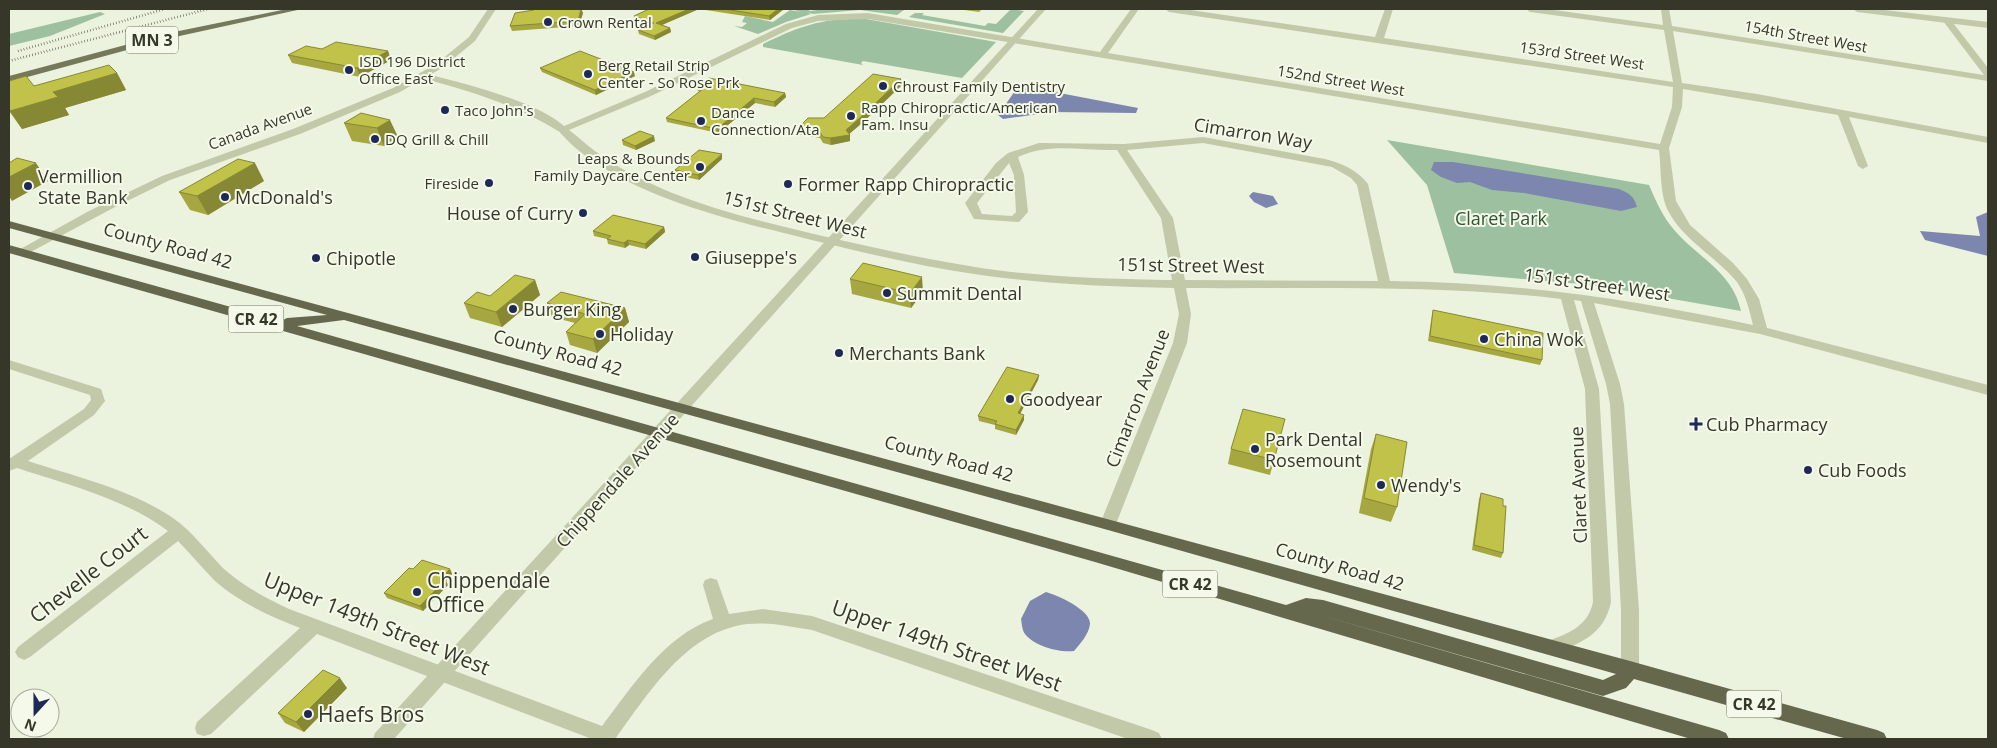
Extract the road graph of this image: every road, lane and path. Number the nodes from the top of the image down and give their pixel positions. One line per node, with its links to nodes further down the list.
1 (298, 9): 18 (main road, MN 3)
2 (492, 9): 16 (street, Canada Avenue)
3 (1042, 9): 14 (street, Chippendale Avenue)
4 (1135, 9): 15 (street)
5 (1169, 9): 13 (street, 153rd Street West)
6 (1390, 9): 13 (street)
7 (1530, 9): 12 (street, 154th Street West)
8 (1665, 9): 12 (street)
9 (1857, 9): 10 (street)
10 (1947, 21): 11 (street); 17 (street)
11 (1988, 25)
12 (1668, 28): 17 (street, 154th Street West); 19 (street)
13 (1379, 40): 19 (street, 153rd Street West)
14 (1014, 41): 15 (street, 152nd Street West); 21 (street, 152nd Street West); 29 (street, Chippendale Avenue)
15 (1101, 56): 24 (street, 152nd Street West)
16 (423, 76): 21 (street, 151st Street West); 28 (street, Canada Avenue)
17 (1988, 76)
18 (9, 79)
19 (1678, 85): 20 (street, 153rd Street West); 24 (street)
20 (1842, 113): 22 (street, 153rd Street West); 26 (street)
21 (562, 129): 29 (street, 151st Street West)
22 (1988, 140)
23 (1120, 147): 25 (street, Cimarron Way); 32 (street); 33 (street, Cimarron Way)
24 (1664, 148): 37 (street)
25 (1012, 156): 25 (street)
26 (1863, 166)
27 (9, 224): 28 (highway, County Road 42 / CR 42)
28 (52, 235): 30 (street, Canada Avenue); 36 (highway, County Road 42 / CR 42)
29 (832, 242): 32 (street, 151st Street West); 40 (street, Chippendale Avenue)
30 (15, 251): 31 (highway, CR 42)
31 (105, 276): 36 (highway); 41 (highway, CR 42)
32 (1180, 283): 33 (street, 151st Street West); 43 (street, Cimarron Avenue)
33 (1385, 284): 34 (street, 151st Street West)
34 (1566, 295): 35 (street, 151st Street West); 49 (street, Claret Avenue)
35 (1586, 298): 37 (street, 151st Street West); 51 (street)
36 (344, 316): 40 (highway, County Road 42 / CR 42)
37 (1761, 329): 39 (street, 151st Street West)
38 (9, 364): 42 (street)
39 (1988, 390)
40 (683, 408): 41 (street, Chippendale Avenue); 43 (highway, County Road 42 / CR 42)
41 (660, 432): 46 (highway, CR 42); 52 (street, Chippendale Avenue)
42 (12, 464): 44 (street, Upper 149th Street West)
43 (1108, 524): 49 (highway, County Road 42 / CR 42)
44 (179, 531): 48 (street, Upper 149th Street West); 50 (street, Chevelle Court)
45 (711, 585): 47 (street)
46 (1286, 612): 51 (highway); 57 (highway, CR 42)
47 (723, 623): 54 (street, Upper 149th Street West); 56 (street, Upper 149th Street West)
48 (314, 626): 52 (street, Upper 149th Street West); 53 (street)
49 (1551, 647): 51 (highway, County Road 42 / CR 42)
50 (24, 652)
51 (1630, 670): 58 (highway, County Road 42 / CR 42)
52 (441, 673): 54 (street, Upper 149th Street West); 55 (street, Chippendale Avenue)
53 (204, 728)
54 (605, 738)
55 (382, 739)
56 (1152, 739)
57 (1719, 739)
58 (1877, 739)

